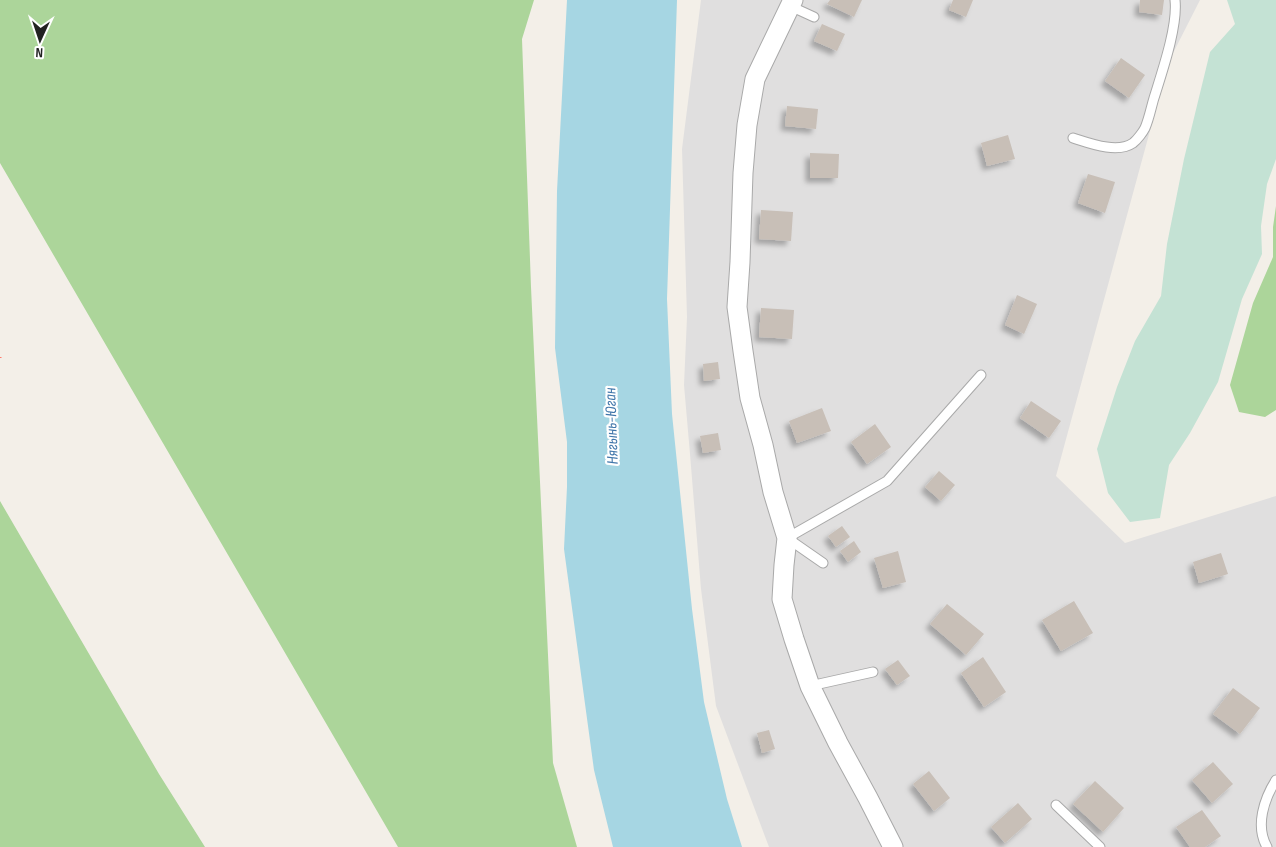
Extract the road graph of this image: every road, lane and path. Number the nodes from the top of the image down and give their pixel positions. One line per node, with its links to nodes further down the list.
1 (1175, 0): 4 (lane)
2 (792, 3): 3 (lane); 6 (street)
3 (814, 17)
4 (1073, 138)
5 (981, 375): 6 (lane)
6 (787, 538): 7 (lane); 9 (street)
7 (822, 562)
8 (873, 672): 9 (lane)
9 (810, 686): 12 (street)
10 (1276, 780): 14 (lane)
11 (1056, 805): 13 (lane)
12 (894, 847)
13 (1100, 847)
14 (1267, 847)

